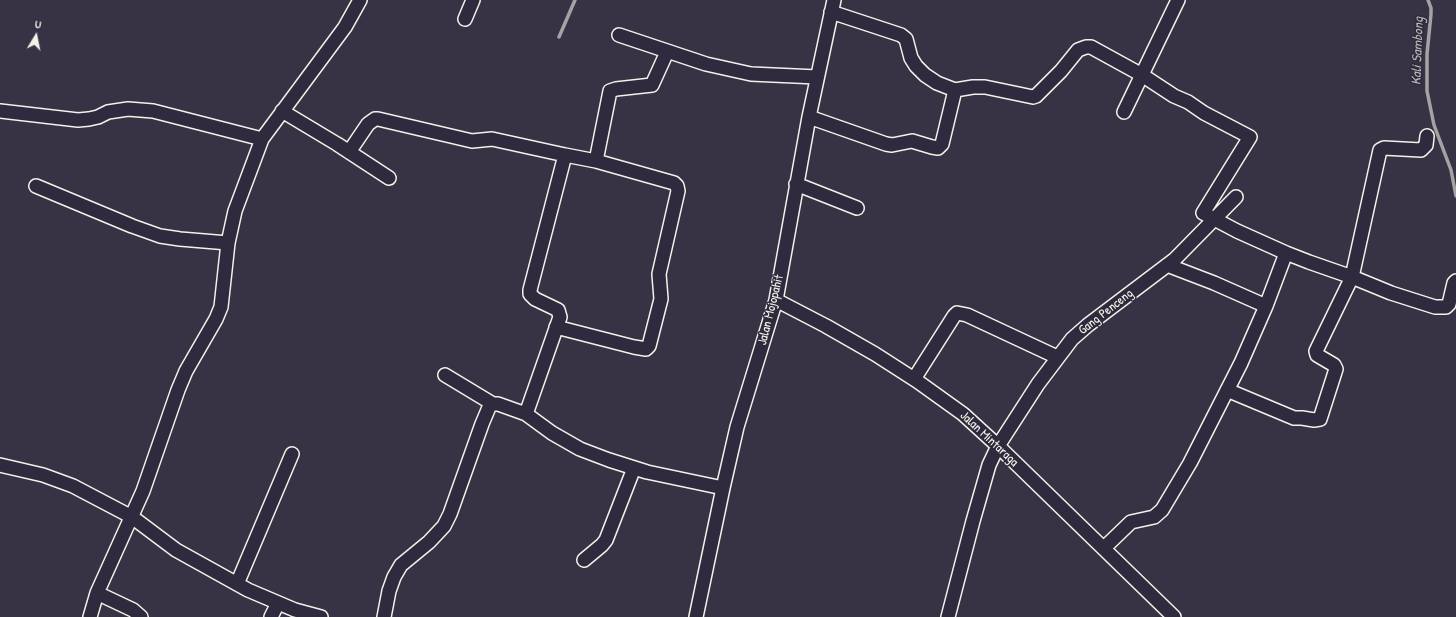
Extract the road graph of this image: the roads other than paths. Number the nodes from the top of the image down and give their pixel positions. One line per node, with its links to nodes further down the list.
1 (360, 0): 12 (street)
2 (473, 0): 5 (street)
3 (1178, 0): 8 (street)
4 (833, 6): 9 (street, Jalan Mojopahit); 10 (street)
5 (465, 19)
6 (619, 35): 7 (street)
7 (667, 52): 9 (street); 19 (street)
8 (1142, 75): 10 (street); 13 (street); 26 (street)
9 (817, 77): 14 (street, Jalan Mojopahit)
10 (955, 90): 14 (street)
11 (0, 110): 16 (street)
12 (282, 112): 16 (street); 17 (street)
13 (1124, 112)
14 (809, 117): 21 (street, Jalan Mojopahit)
15 (1427, 136): 28 (street)
16 (262, 140): 25 (street)
17 (349, 152): 18 (street); 20 (street)
18 (565, 155): 19 (street); 32 (street)
19 (596, 161): 32 (street)
20 (389, 178)
21 (796, 184): 24 (street); 30 (street, Jalan Mojopahit)
22 (36, 186): 25 (street)
23 (1236, 197): 27 (street, Gang Penceng)
24 (857, 208)
25 (228, 243): 44 (street)
26 (1286, 253): 28 (street); 31 (street)
27 (1167, 265): 31 (street); 33 (street, Gang Penceng)
28 (1352, 277): 29 (street); 36 (street)
29 (1456, 281)
30 (776, 300): 35 (street, Jalan Mintaraga); 43 (street, Jalan Mojopahit)
31 (1266, 306): 36 (street)
32 (556, 327): 38 (street)
33 (1057, 357): 35 (street); 39 (street, Gang Penceng)
34 (445, 375): 37 (street)
35 (914, 379): 39 (street, Jalan Mintaraga)
36 (1227, 390): 45 (street)
37 (493, 404): 38 (street); 54 (street)
38 (526, 414): 42 (street)
39 (998, 446): 45 (street, Jalan Mintaraga); 56 (street, Gang Penceng)
40 (292, 454): 47 (street)
41 (0, 465): 44 (street)
42 (634, 468): 43 (street); 46 (street)
43 (723, 488): 55 (street, Jalan Mojopahit)
44 (132, 517): 47 (street); 48 (street)
45 (1104, 548): 57 (street, Jalan Mintaraga)
46 (584, 560)
47 (237, 584): 49 (street)
48 (97, 593): 50 (street); 51 (street)
49 (278, 603): 52 (street); 53 (street)
50 (90, 617)
51 (141, 617)
52 (271, 617)
53 (321, 617)
54 (384, 617)
55 (696, 617)
56 (948, 617)
57 (1173, 617)

